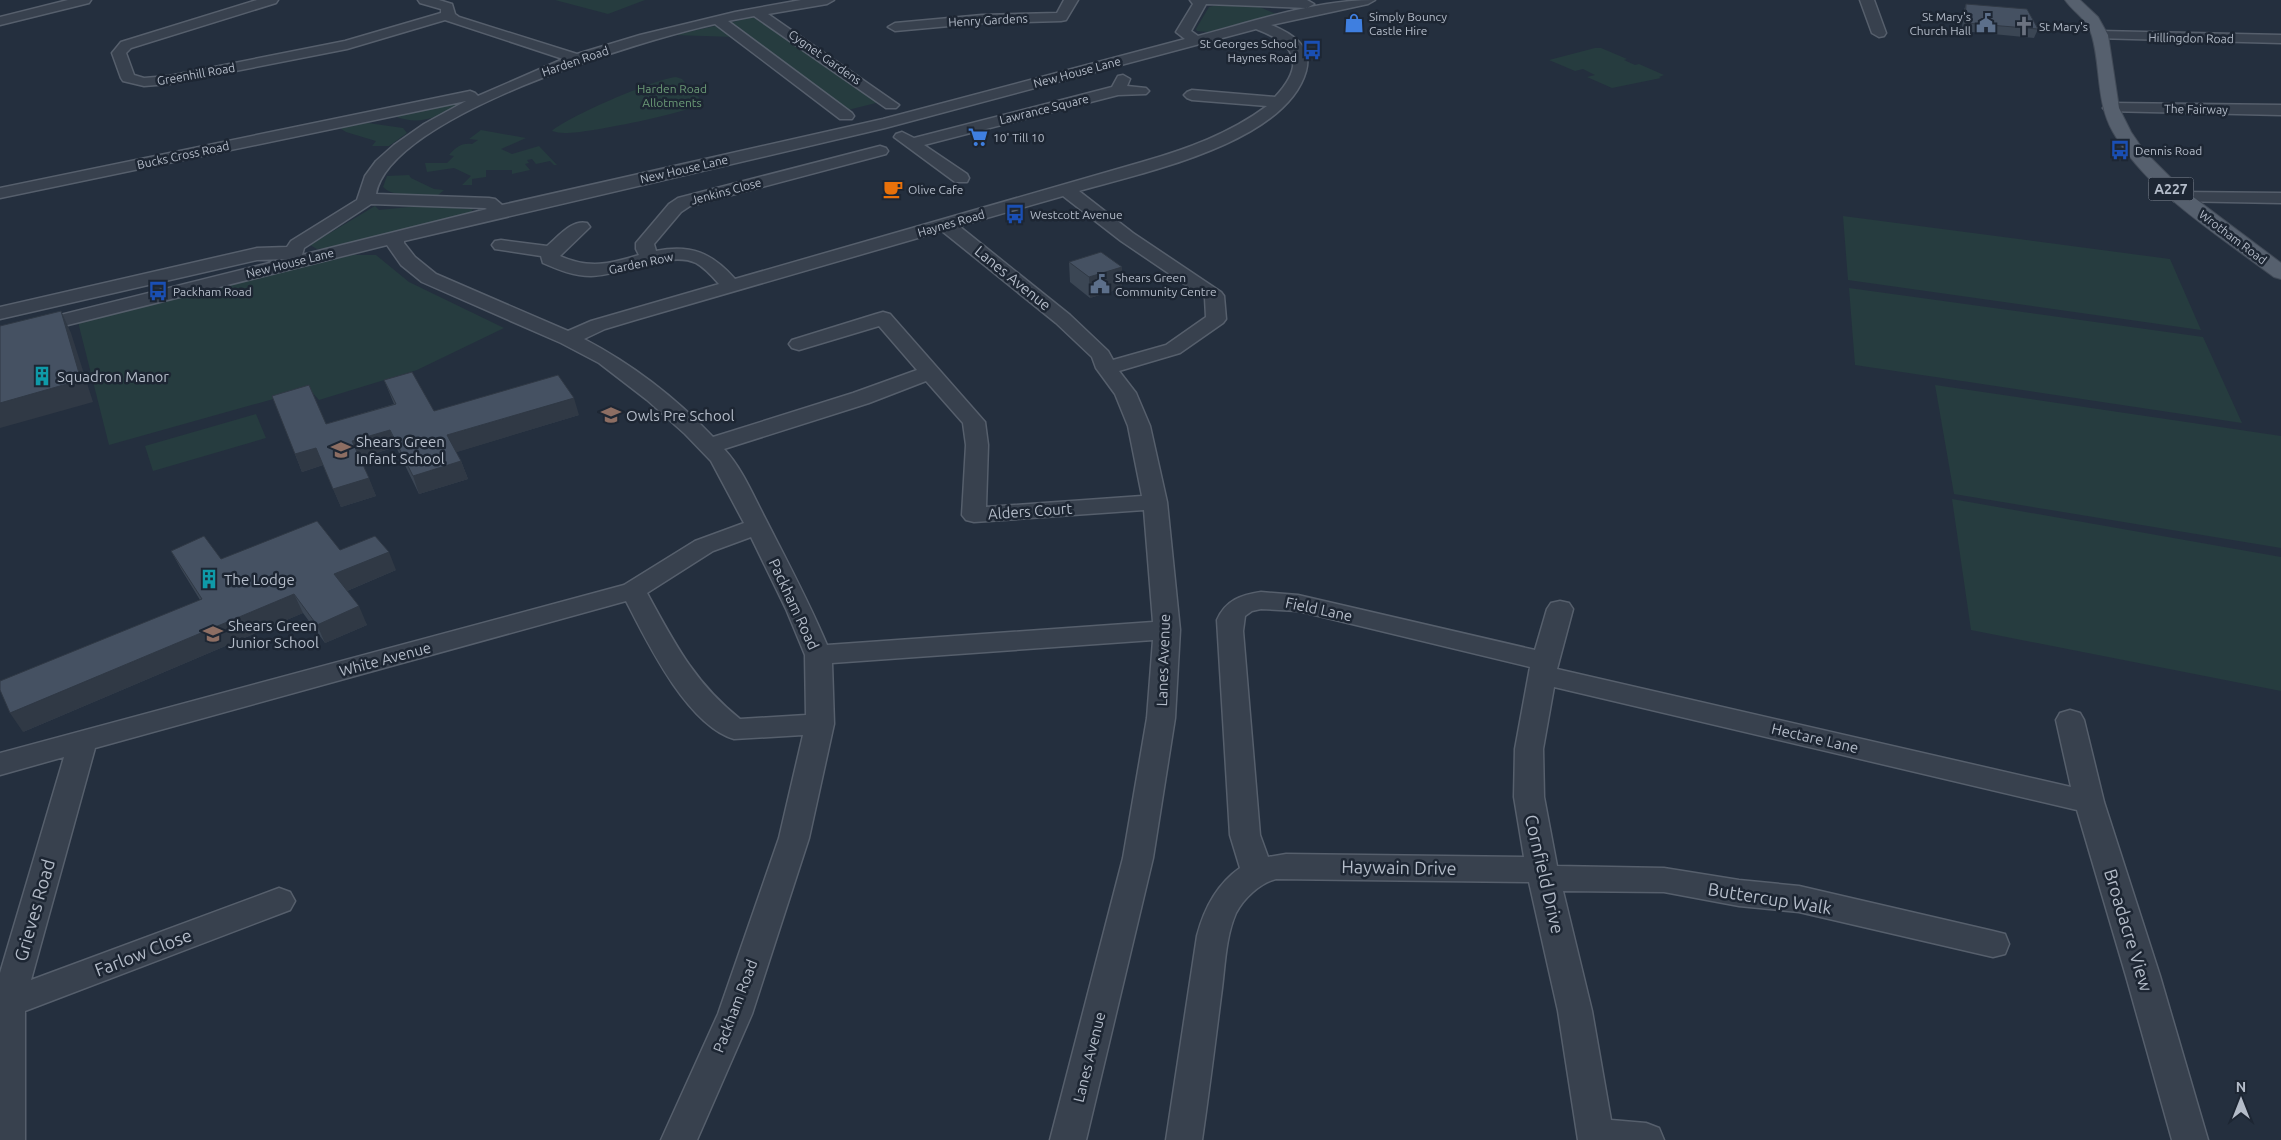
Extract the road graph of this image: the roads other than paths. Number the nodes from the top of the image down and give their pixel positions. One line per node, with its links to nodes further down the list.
1 (84, 0): 14 (street)
2 (270, 0): 12 (street, Greenhill Road)
3 (425, 0): 12 (street)
4 (827, 0): 11 (street, Harden Road)
5 (1072, 0): 16 (street, Henry Gardens)
6 (1198, 0): 10 (street); 19 (street)
7 (1368, 0): 15 (street, New House Lane)
8 (1867, 0): 17 (street)
9 (2072, 0): 18 (main road, Wrotham Road / A227)
10 (1309, 4)
11 (757, 12): 13 (street, Harden Road); 28 (street, Cygnet Gardens)
12 (448, 15): 21 (street)
13 (718, 20): 21 (street, Harden Road); 31 (street)
14 (0, 21)
15 (1258, 25): 19 (street, New House Lane); 27 (street, Haynes Road)
16 (895, 27)
17 (1879, 33)
18 (2100, 35): 20 (street, Hillingdon Road); 29 (main road, Wrotham Road / A227)
19 (1190, 36): 22 (street, New House Lane); 33 (street, New House Lane)
20 (2281, 39)
21 (578, 59): 24 (street, Harden Road)
22 (1032, 68)
23 (1141, 91): 35 (street, Lawrance Square)
24 (497, 92): 32 (street, Bucks Cross Road); 34 (street, Harden Road)
25 (1192, 95): 27 (street)
26 (907, 100): 28 (street, New House Lane)
27 (1280, 102): 38 (street, Haynes Road)
28 (891, 105): 31 (street, New House Lane)
29 (2111, 108): 30 (street, The Fairway); 40 (main road, Wrotham Road / A227)
30 (2281, 110)
31 (846, 116): 42 (street, New House Lane)
32 (366, 118): 34 (street, Bucks Cross Road); 39 (street, Bucks Cross Road)
33 (885, 123): 35 (street); 45 (street, New House Lane)
34 (432, 126): 42 (street, Harden Road)
35 (912, 143): 37 (street)
36 (880, 151): 49 (street, Jenkins Close)
37 (961, 178)
38 (1066, 190): 43 (street, Haynes Road); 56 (street)
39 (0, 193)
40 (2180, 197): 41 (street); 50 (main road, Wrotham Road / A227)
41 (2281, 198)
42 (367, 199): 48 (street)
43 (946, 225): 51 (street, Haynes Road); 56 (street, Lanes Avenue)
44 (581, 226): 47 (street)
45 (394, 237): 48 (street, New House Lane); 54 (street, Packham Road)
46 (501, 245): 47 (street)
47 (551, 252): 49 (street, Garden Row)
48 (293, 257): 52 (street, New House Lane); 53 (street, New House Lane)
49 (651, 259): 51 (street, Garden Row)
50 (2281, 273)
51 (731, 286): 54 (street, Haynes Road)
52 (0, 312)
53 (0, 336)
54 (568, 338): 58 (street, Packham Road)
55 (799, 344): 57 (street)
56 (1106, 368): 59 (street, Lanes Avenue)
57 (930, 372): 58 (street); 59 (street, Alders Court)
58 (709, 446): 60 (street, Packham Road)
59 (1155, 502): 63 (street, Lanes Avenue)
60 (758, 526): 61 (street, White Avenue); 64 (street, Packham Road)
61 (633, 591): 67 (street); 68 (street, White Avenue)
62 (1560, 609): 65 (street, Cornfield Drive)
63 (1167, 630): 64 (street); 79 (street, Lanes Avenue)
64 (818, 655): 67 (street, Packham Road)
65 (1543, 668): 70 (street, Hectare Lane); 71 (street, Field Lane); 72 (street, Cornfield Drive)
66 (2070, 720): 70 (street, Broadacre View)
67 (820, 724): 78 (street, Packham Road)
68 (82, 743): 69 (street, White Avenue); 75 (street, Grieves Road)
69 (0, 764)
70 (2089, 802): 82 (street, Broadacre View)
71 (1257, 872): 72 (street, Haywain Drive); 80 (street)
72 (1543, 874): 74 (street, Buttercup Walk); 76 (street, Cornfield Drive)
73 (279, 901): 75 (street, Farlow Close)
74 (1993, 944)
75 (8, 1003): 77 (street, Grieves Road)
76 (1596, 1138): 81 (street)
77 (7, 1140)
78 (679, 1140)
79 (1068, 1140)
80 (1184, 1140)
81 (1646, 1140)
82 (2190, 1140)

